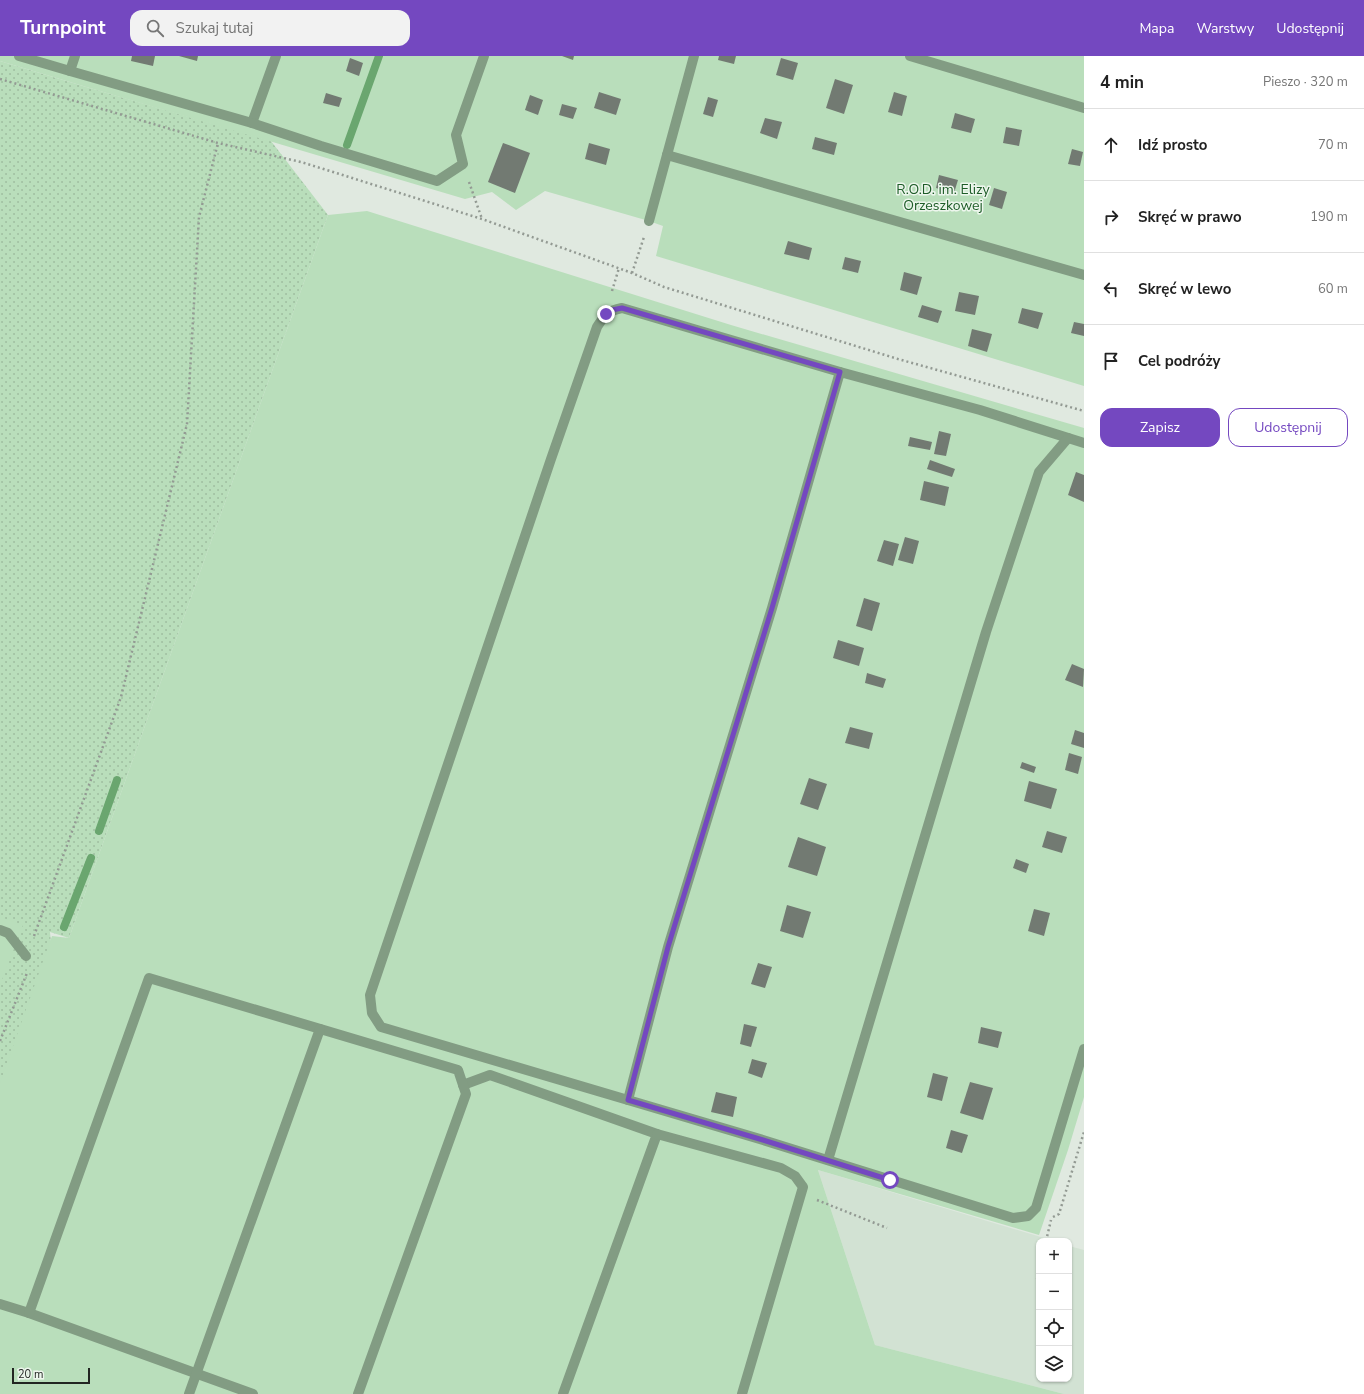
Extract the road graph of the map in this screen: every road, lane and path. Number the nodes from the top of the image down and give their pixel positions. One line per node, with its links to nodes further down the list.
1 (19, 56): 7 (lane)
2 (75, 56): 7 (lane)
3 (276, 56): 10 (lane)
4 (484, 56): 10 (lane)
5 (694, 56): 12 (lane)
6 (910, 56): 9 (lane)
7 (70, 71): 10 (lane)
8 (0, 78): 11 (path)
9 (1084, 108)
10 (252, 123)
11 (218, 143): 14 (path); 23 (path)
12 (667, 155): 15 (lane); 17 (lane)
13 (475, 196): 14 (path)
14 (482, 219): 16 (path)
15 (649, 221): 16 (path)
16 (632, 273): 19 (path)
17 (1084, 276)
18 (840, 372): 20 (lane); 28 (lane); 28 (lane)
19 (1084, 411)
20 (1068, 438): 21 (lane); 31 (lane)
21 (1084, 443)
22 (0, 930): 23 (lane)
23 (26, 956): 25 (path)
24 (320, 1029): 27 (lane); 38 (lane); 39 (lane)
25 (0, 1042)
26 (1084, 1049): 31 (lane)
27 (463, 1085): 30 (lane); 42 (lane)
28 (628, 1100): 31 (lane)
29 (1084, 1132): 33 (path)
30 (657, 1134): 32 (lane); 43 (lane)
31 (828, 1160)
32 (801, 1194): 35 (path); 44 (lane)
33 (1059, 1214)
34 (1052, 1218): 36 (path)
35 (887, 1228)
36 (1047, 1238)
37 (0, 1304): 38 (lane)
38 (30, 1313): 39 (lane)
39 (196, 1373): 40 (lane); 41 (lane)
40 (189, 1394)
41 (253, 1394)
42 (358, 1394)
43 (563, 1394)
44 (742, 1394)

